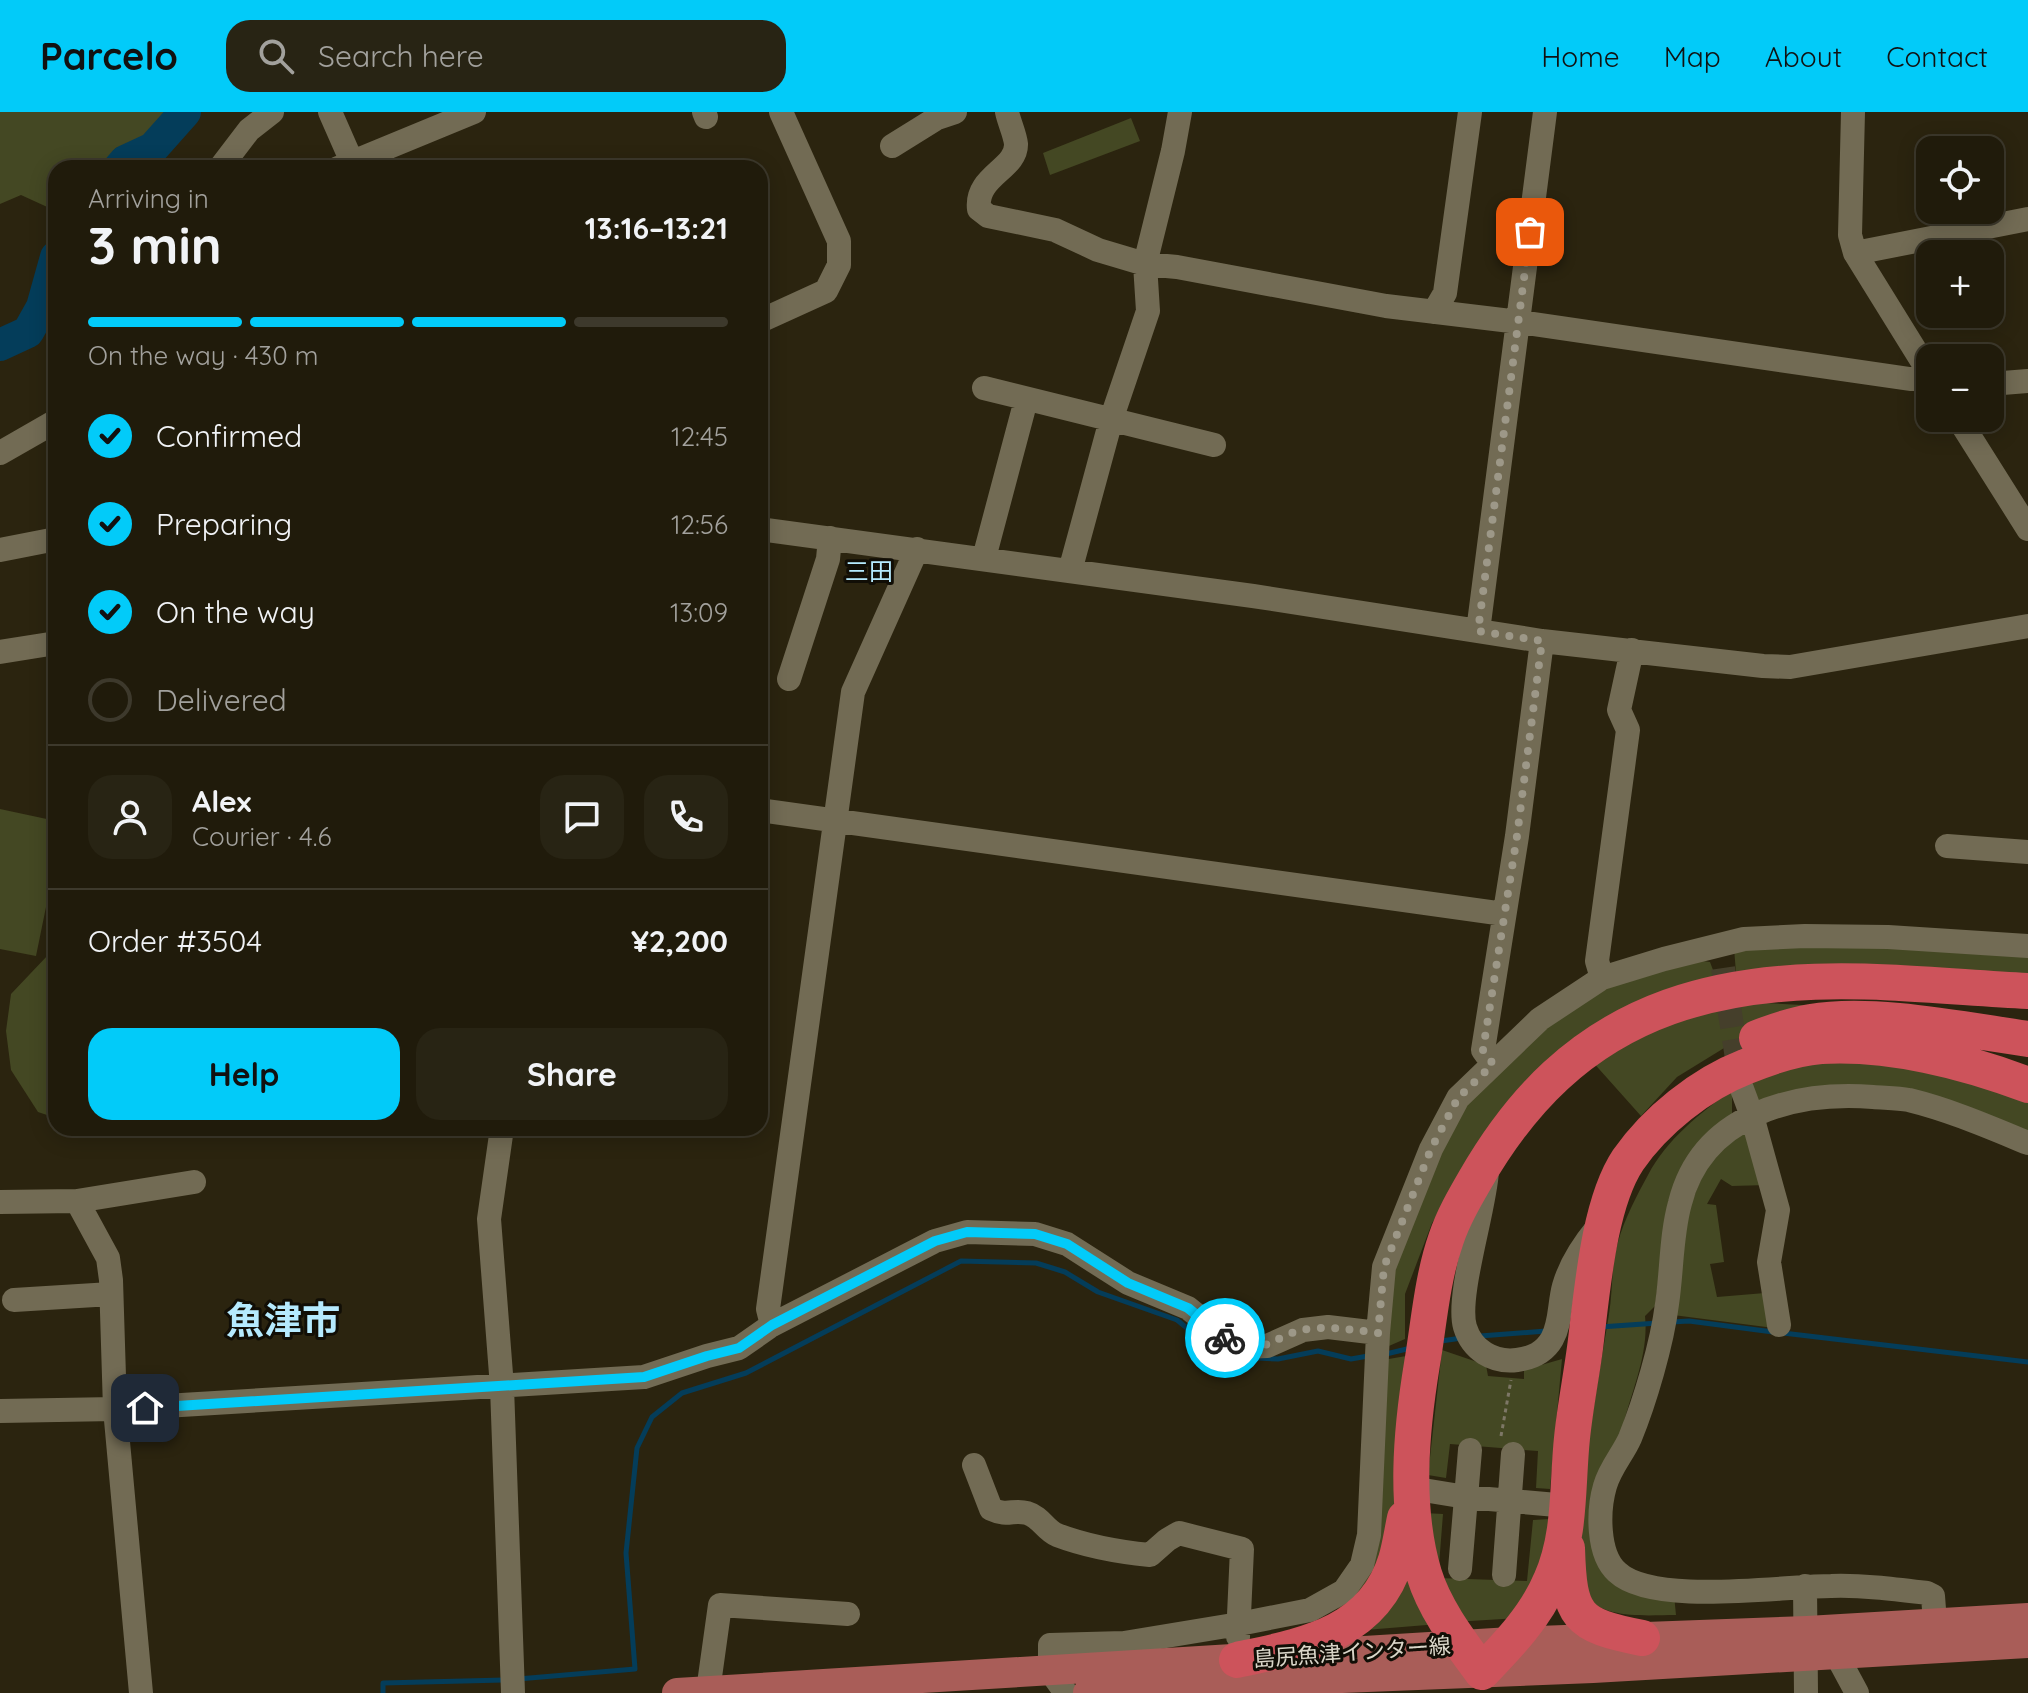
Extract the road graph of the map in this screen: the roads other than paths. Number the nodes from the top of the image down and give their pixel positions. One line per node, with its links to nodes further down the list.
1 (272, 112): 12 (street)
2 (330, 112): 13 (street)
3 (474, 112): 14 (street)
4 (781, 112): 19 (street)
5 (955, 112): 11 (street)
6 (1007, 112): 17 (street)
7 (1470, 112): 18 (street)
8 (1545, 112): 20 (street)
9 (1853, 112): 16 (street)
10 (1180, 114): 17 (street)
11 (892, 146)
12 (226, 160)
13 (344, 160)
14 (357, 160)
15 (2028, 219): 16 (street)
16 (1855, 253): 21 (street)
17 (1145, 264): 18 (street); 27 (street)
18 (1434, 312): 20 (street)
19 (768, 317)
20 (1519, 322): 22 (street); 41 (street)
21 (1916, 353)
22 (1916, 376)
23 (2028, 381): 24 (street)
24 (2004, 383)
25 (984, 388): 26 (street)
26 (1026, 400): 27 (street); 38 (street)
27 (1111, 420): 30 (street); 39 (street)
28 (48, 426): 31 (street)
29 (1967, 432): 32 (street)
30 (1214, 445)
31 (0, 453)
32 (2028, 529)
33 (768, 530): 34 (street)
34 (830, 538): 36 (street); 46 (street)
35 (48, 541): 37 (street)
36 (917, 549): 38 (street); 48 (street)
37 (0, 550)
38 (984, 558): 39 (street)
39 (1070, 571): 41 (street)
40 (2028, 626): 44 (street)
41 (1478, 631): 42 (street)
42 (1542, 641): 44 (street); 51 (street)
43 (48, 644): 45 (street)
44 (1632, 650): 53 (street)
45 (0, 652)
46 (789, 679)
47 (768, 811): 48 (street)
48 (834, 820): 51 (street); 72 (street)
49 (1947, 846): 50 (street)
50 (2028, 852)
51 (1504, 914): 58 (street)
52 (2028, 946): 53 (street)
53 (1602, 978): 58 (street)
54 (2028, 991): 55 (highway)
55 (1699, 998): 56 (highway); 64 (highway)
56 (2028, 1020)
57 (2028, 1039): 65 (highway)
58 (1493, 1064): 74 (street)
59 (2028, 1085): 65 (highway)
60 (1742, 1089): 61 (street)
61 (1752, 1116): 63 (street); 73 (street); 87 (street)
62 (501, 1136): 75 (street)
63 (2028, 1143)
64 (1486, 1161): 69 (street); 81 (highway)
65 (1627, 1161): 69 (highway)
66 (194, 1182): 67 (street)
67 (77, 1201): 68 (street); 70 (street)
68 (0, 1202)
69 (1606, 1217): 84 (highway)
70 (111, 1294): 71 (street); 76 (street)
71 (14, 1300)
72 (772, 1325): 74 (street); 75 (street)
73 (1779, 1325)
74 (1378, 1333): 92 (street)
75 (502, 1387): 76 (street); 101 (street)
76 (115, 1409): 77 (street); 100 (street)
77 (0, 1411)
78 (1470, 1450): 82 (street)
79 (1506, 1451): 83 (street)
80 (974, 1465): 92 (street)
81 (1411, 1488): 82 (street); 92 (highway); 97 (highway)
82 (1466, 1497): 83 (street); 85 (street)
83 (1509, 1502): 84 (street); 86 (street)
84 (1567, 1516): 91 (highway); 93 (highway)
85 (1460, 1569)
86 (1504, 1575)
87 (1805, 1586): 90 (street); 94 (street)
88 (848, 1614): 99 (street)
89 (2028, 1618): 90 (main road, 島尻魚津インター線)
90 (1935, 1623): 94 (main road, 島尻魚津インター線)
91 (1642, 1638): 93 (main road, 島尻魚津インター線); 94 (main road, 島尻魚津インター線)
92 (1238, 1642): 97 (main road, 島尻魚津インター線); 98 (main road, 島尻魚津インター線)
93 (1511, 1642): 97 (highway)
94 (1806, 1643): 96 (main road, 島尻魚津インター線); 97 (main road, 島尻魚津インター線); 104 (street)
95 (2028, 1643): 96 (main road, 島尻魚津インター線)
96 (1836, 1654): 105 (street)
97 (1476, 1670): 103 (main road, 島尻魚津インター線)
98 (1058, 1682): 99 (main road, 島尻魚津インター線)
99 (708, 1691): 102 (main road, 島尻魚津インター線)
100 (141, 1693)
101 (513, 1693)
102 (677, 1693)
103 (1088, 1693)
104 (1806, 1693)
105 (1857, 1693)

